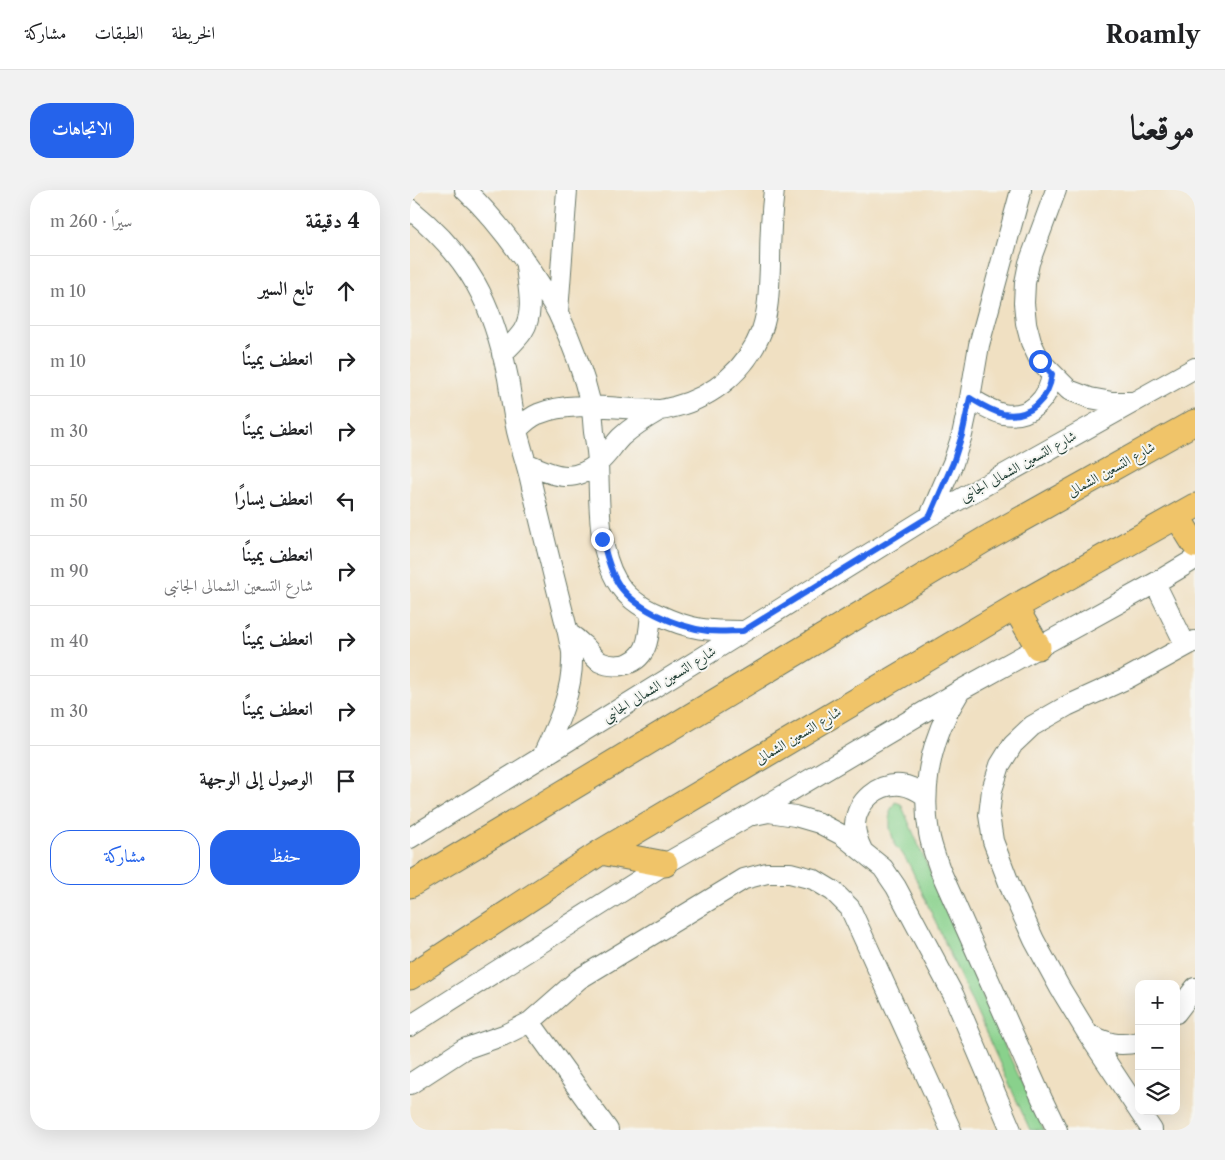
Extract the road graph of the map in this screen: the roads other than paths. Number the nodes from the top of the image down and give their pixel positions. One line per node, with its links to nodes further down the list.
1 (465, 190): 7 (street)
2 (567, 190): 8 (street)
3 (774, 190): 15 (street)
4 (1021, 190): 12 (street)
5 (1056, 190): 11 (street)
6 (410, 209): 9 (street)
7 (525, 260): 8 (street); 9 (street)
8 (558, 312): 14 (street)
9 (502, 354): 17 (street)
10 (1195, 368): 13 (street, شارع التسعين الشمالى الجانبى)
11 (1052, 374): 12 (street); 13 (street)
12 (970, 398): 21 (street)
13 (1135, 402): 21 (street, شارع التسعين الشمالى الجانبى)
14 (592, 407): 15 (street); 17 (street); 19 (street)
15 (660, 410): 19 (street)
16 (1195, 422): 38 (main road, شارع التسعين الشمالى)
17 (517, 430): 18 (street)
18 (526, 463): 19 (street); 27 (street)
19 (598, 463): 25 (street)
20 (1186, 511): 22 (main road); 24 (main road, شارع التسعين الشمالى)
21 (930, 516): 26 (street, شارع التسعين الشمالى الجانبى)
22 (1194, 559): 23 (street)
23 (1155, 583): 28 (street); 29 (street)
24 (1015, 606): 29 (main road); 36 (main road, شارع التسعين الشمالى)
25 (651, 612): 26 (street); 27 (street)
26 (743, 631): 31 (street, شارع التسعين الشمالى الجانبى)
27 (568, 632): 31 (street)
28 (1191, 643): 44 (street)
29 (1038, 646): 30 (street)
30 (961, 690): 32 (street); 33 (street)
31 (542, 758): 34 (street, شارع التسعين الشمالى الجانبى)
32 (926, 796): 35 (street); 52 (street)
33 (750, 815): 35 (street); 37 (street)
34 (410, 838)
35 (862, 850): 51 (street)
36 (600, 852): 37 (main road); 39 (main road, شارع التسعين الشمالى)
37 (665, 864): 43 (street)
38 (410, 886)
39 (410, 977)
40 (1195, 988): 41 (street)
41 (1180, 1008)
42 (530, 1022): 46 (street); 49 (street); 50 (street)
43 (410, 1026)
44 (1088, 1034): 45 (street); 47 (street)
45 (1135, 1043)
46 (410, 1084)
47 (1135, 1104)
48 (1142, 1115): 53 (street)
49 (608, 1130)
50 (951, 1130)
51 (1011, 1130)
52 (1057, 1130)
53 (1152, 1130)

